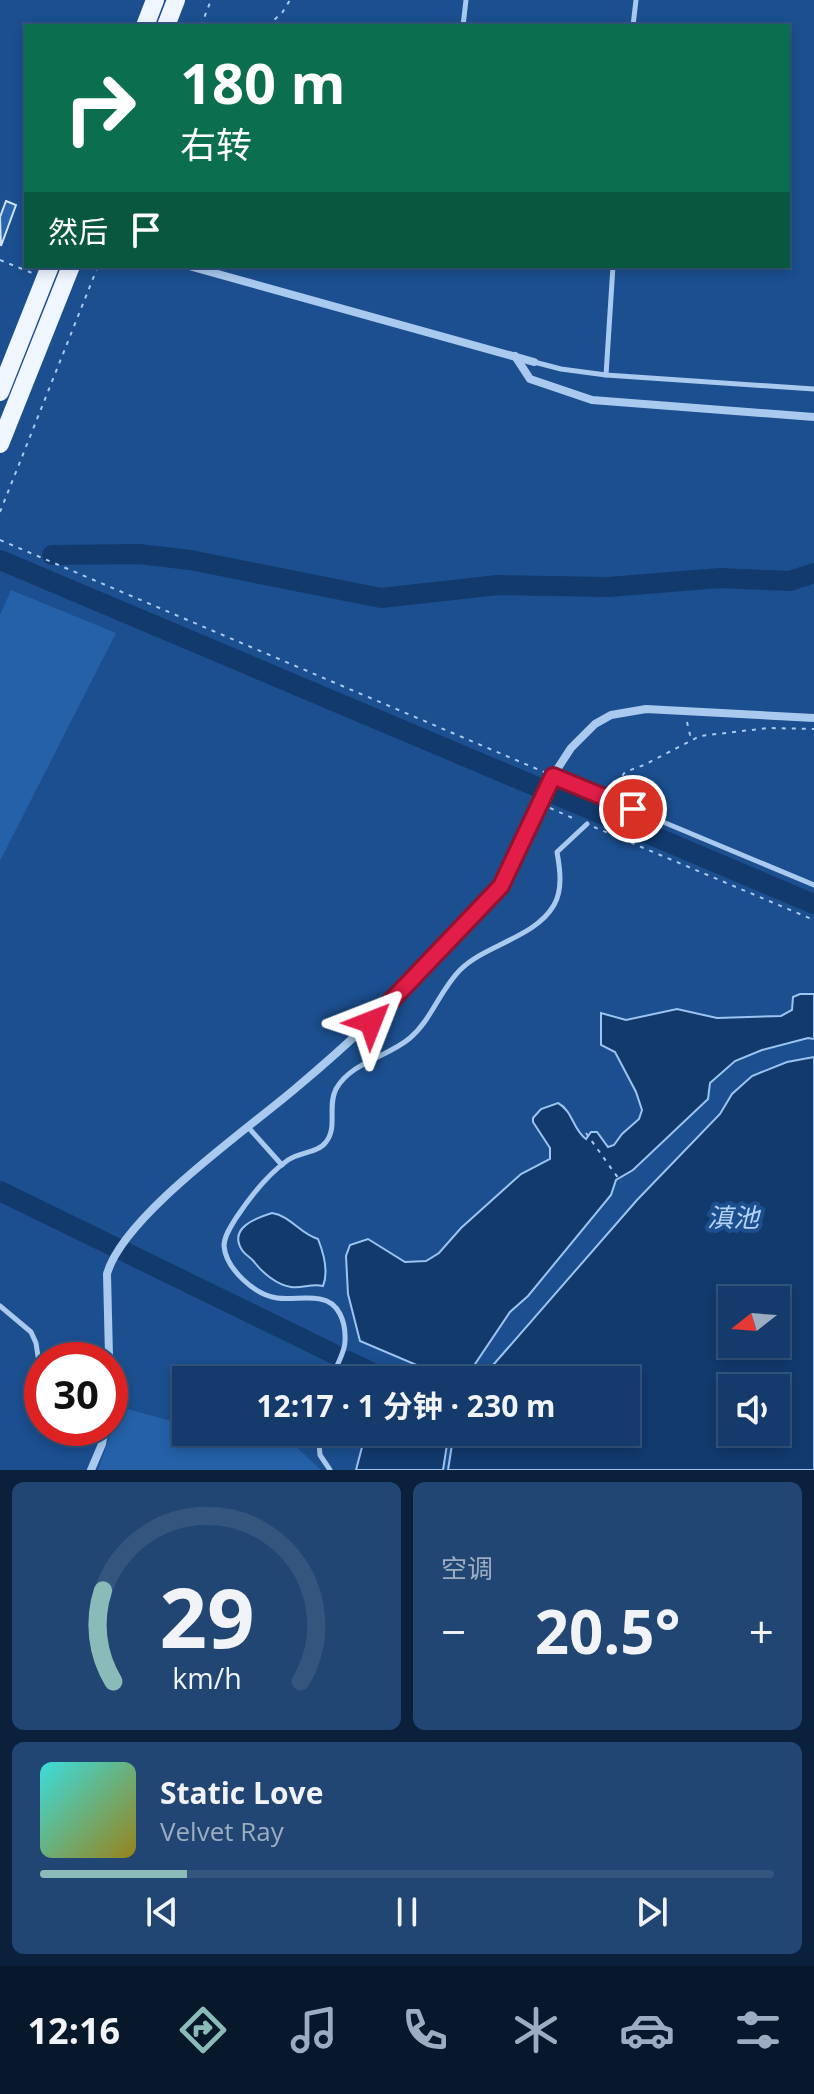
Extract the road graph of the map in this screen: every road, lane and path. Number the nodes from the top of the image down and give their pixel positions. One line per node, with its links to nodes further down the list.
1 (155, 0): 7 (main road)
2 (176, 0): 8 (main road)
3 (211, 0): 9 (path)
4 (290, 0): 10 (path)
5 (466, 0): 11 (lane)
6 (636, 0): 12 (lane)
7 (146, 24)
8 (167, 24)
9 (202, 24)
10 (269, 24)
11 (463, 24)
12 (633, 24)
13 (0, 260): 14 (path)
14 (24, 266)
15 (70, 268): 26 (main road)
16 (97, 268): 27 (path)
17 (196, 268): 20 (street)
18 (613, 268): 22 (lane)
19 (48, 272): 24 (main road)
20 (515, 356): 21 (street); 25 (street)
21 (534, 362): 22 (lane)
22 (606, 375): 23 (lane)
23 (814, 389)
24 (0, 392)
25 (814, 417)
26 (0, 444)
27 (0, 512)
28 (0, 540): 33 (path)
29 (687, 711): 30 (street); 32 (path); 33 (street)
30 (814, 718)
31 (814, 729): 32 (path)
32 (691, 740): 34 (path)
33 (551, 780): 34 (lane); 35 (street)
34 (607, 798): 37 (lane)
35 (540, 802): 36 (path); 39 (street)
36 (587, 824): 38 (path); 41 (lane)
37 (814, 885)
38 (814, 920)
39 (248, 1127): 41 (lane); 45 (street)
40 (586, 1133): 42 (path)
41 (282, 1165): 46 (lane)
42 (621, 1182)
43 (0, 1306): 44 (lane)
44 (36, 1342)
45 (110, 1342)
46 (336, 1366)
47 (101, 1446): 49 (street)
48 (319, 1446): 50 (lane)
49 (91, 1470)
50 (330, 1470)

